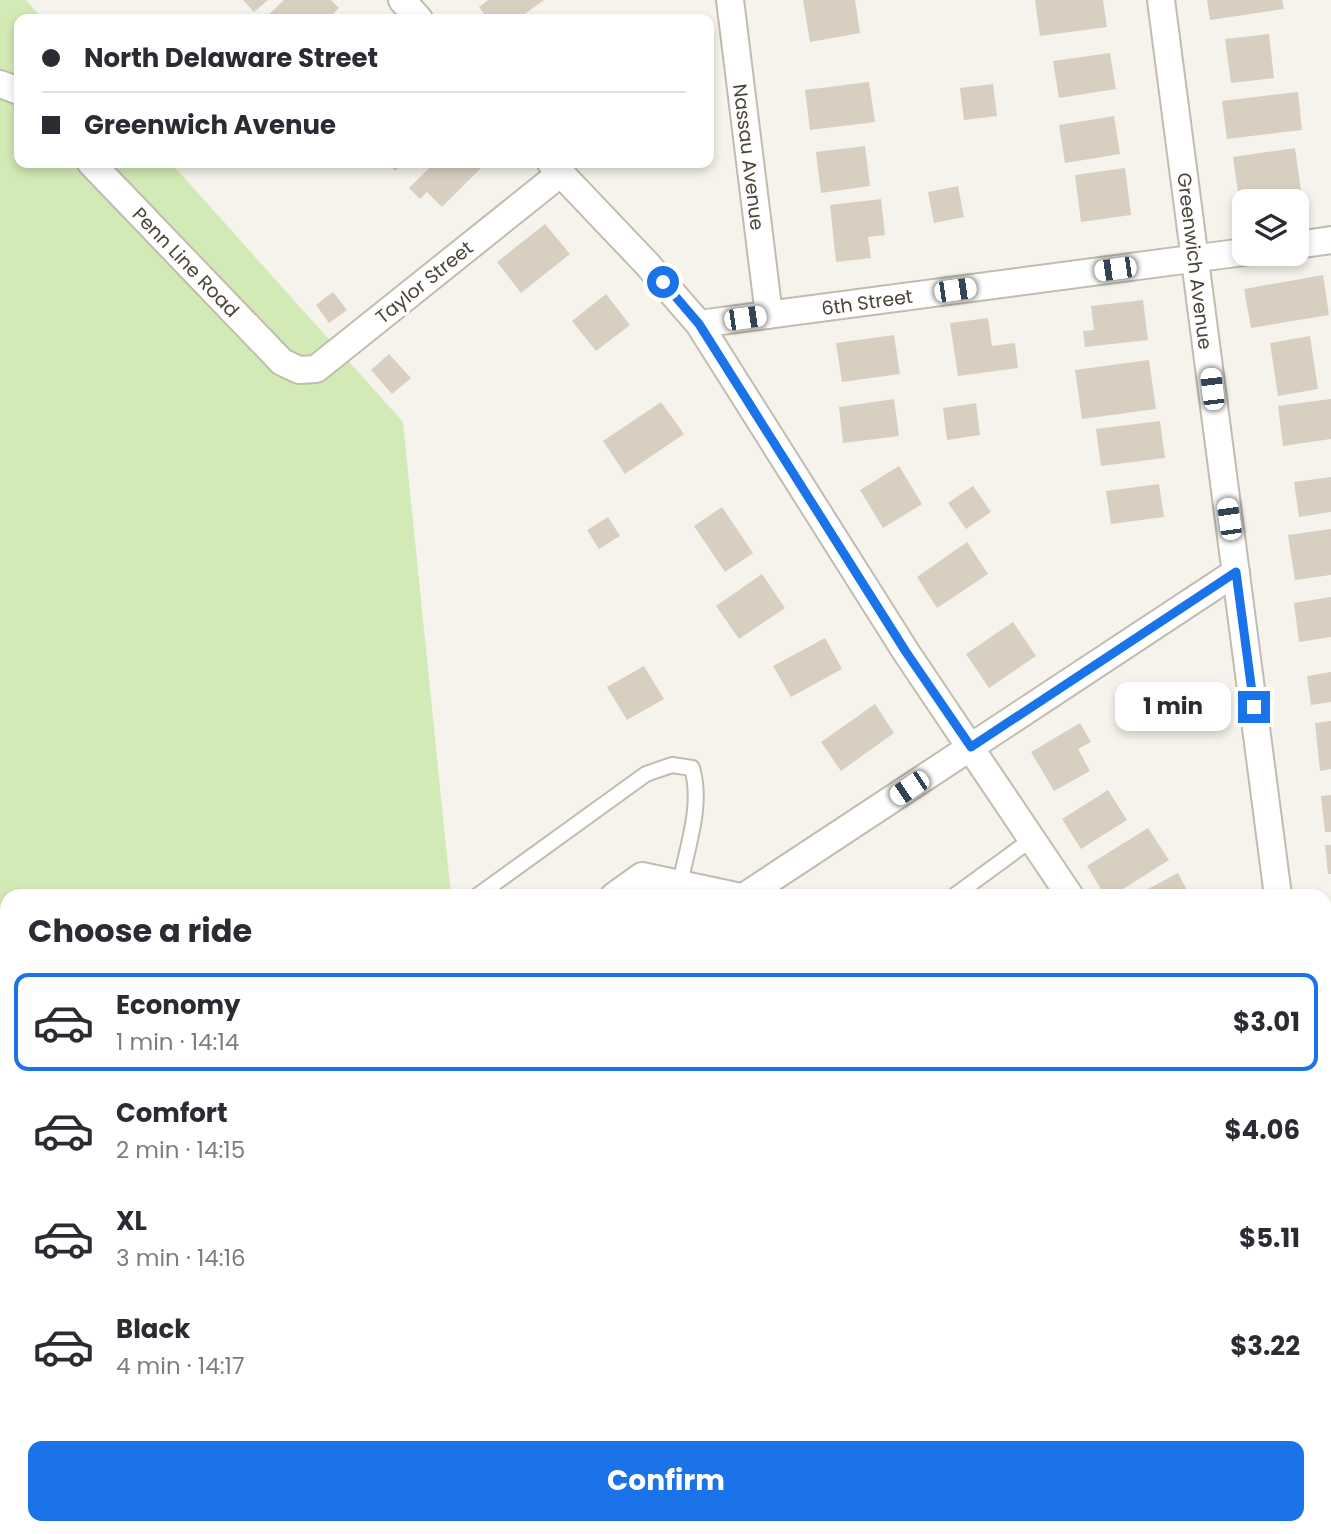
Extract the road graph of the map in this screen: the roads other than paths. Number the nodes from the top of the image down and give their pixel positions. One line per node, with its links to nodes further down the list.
1 (402, 0): 4 (street)
2 (730, 0): 11 (street, Nassau Avenue)
3 (1161, 0): 10 (street, Greenwich Avenue)
4 (415, 14)
5 (96, 168): 13 (street, Penn Line Road)
6 (556, 168): 12 (street); 13 (street, Taylor Street)
7 (1331, 240): 8 (street)
8 (1309, 243)
9 (1232, 253): 10 (street, 6th Street)
10 (1195, 258): 11 (street, 6th Street); 14 (street, Greenwich Avenue)
11 (769, 315): 12 (street, 6th Street)
12 (699, 324): 15 (street)
13 (282, 362)
14 (1236, 572): 15 (street); 24 (street, Greenwich Avenue)
15 (971, 747): 16 (street); 21 (street)
16 (1032, 839): 22 (lane); 23 (street)
17 (680, 884): 18 (lane); 19 (street); 20 (street)
18 (487, 889)
19 (624, 889)
20 (703, 889)
21 (756, 889)
22 (964, 889)
23 (1065, 889)
24 (1277, 889)

